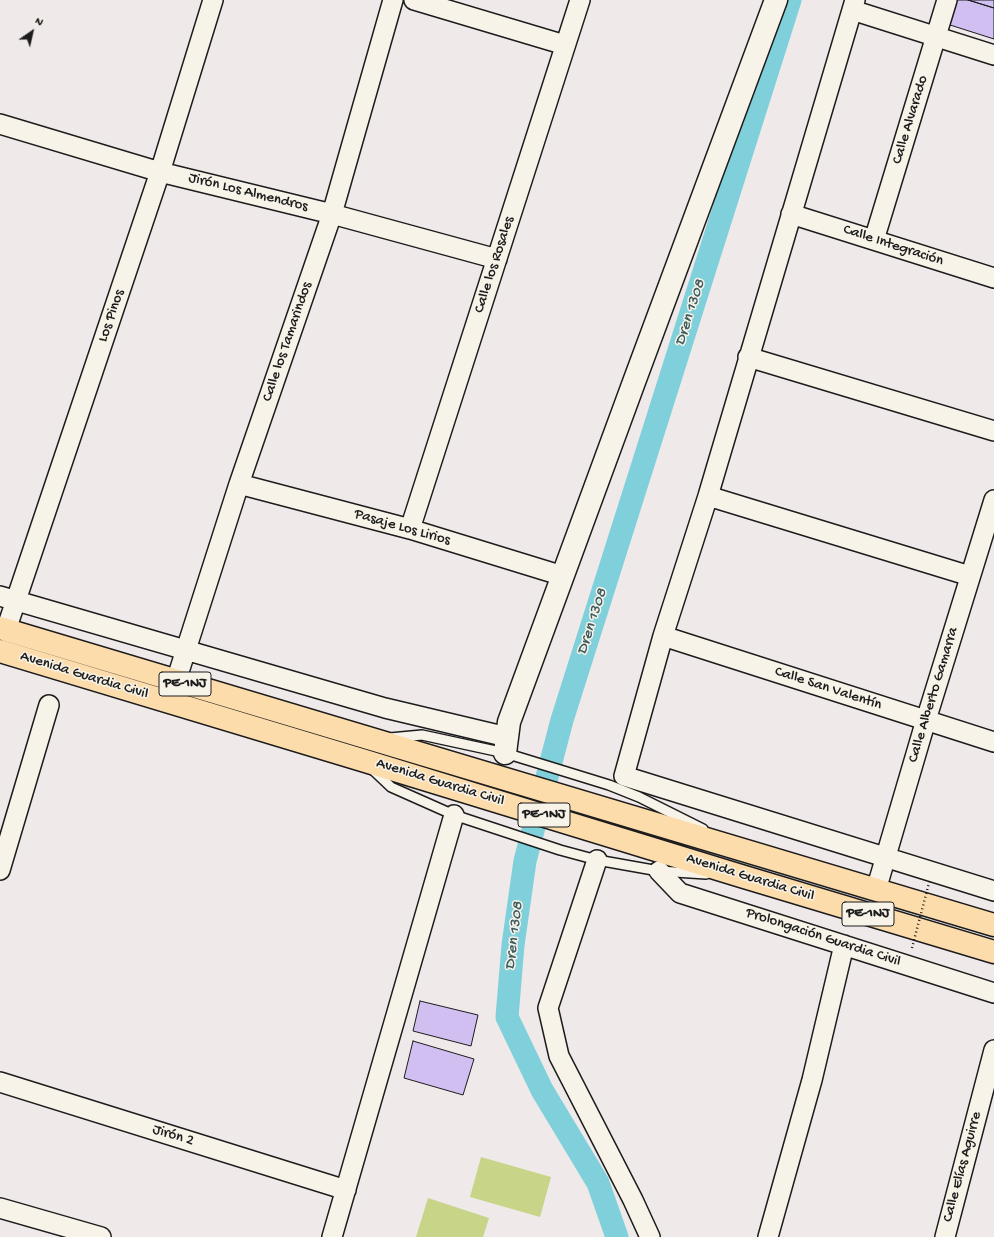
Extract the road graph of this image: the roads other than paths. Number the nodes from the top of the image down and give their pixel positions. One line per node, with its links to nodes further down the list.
1 (213, 0): 12 (street, Los Pinos)
2 (393, 0): 13 (street, Calle los Tamarindos)
3 (414, 0): 9 (street)
4 (580, 0): 9 (street, Calle los Rosales)
5 (776, 0): 24 (street)
6 (947, 0): 8 (street, Calle Alvarado)
7 (853, 5): 8 (street); 14 (street)
8 (936, 36): 10 (street); 15 (street, Calle Alvarado)
9 (565, 45): 16 (street, Calle los Rosales)
10 (994, 55)
11 (0, 124): 12 (street, Jirón Los Almendros)
12 (160, 172): 13 (street, Jirón Los Almendros); 26 (street, Los Pinos)
13 (332, 214): 16 (street, Jirón Los Almendros); 20 (street, Calle los Tamarindos)
14 (791, 214): 15 (street, Calle Integración); 18 (street)
15 (874, 240): 17 (street, Calle Integración)
16 (497, 259): 23 (street, Calle los Rosales)
17 (994, 278)
18 (748, 356): 19 (street); 21 (street)
19 (994, 431)
20 (239, 484): 23 (street, Pasaje Los Lirios); 30 (street, Calle los Tamarindos)
21 (708, 496): 25 (street); 28 (street)
22 (994, 500): 25 (street, Calle Alberto Gamarra)
23 (410, 529): 24 (street, Pasaje Los Lirios)
24 (563, 576): 36 (street)
25 (970, 576): 33 (street, Calle Alberto Gamarra)
26 (8, 599): 27 (street, Los Pinos); 30 (street)
27 (3, 629): 31 (highway, Avenida Guardia Civil / PE-1NJ)
28 (663, 636): 33 (street, Calle San Valentín); 40 (street)
29 (0, 651): 37 (highway, Avenida Guardia Civil / PE-1NJ)
30 (186, 651): 31 (street, Calle los Tamarindos); 36 (street)
31 (176, 681): 34 (highway, Avenida Guardia Civil / PE-1NJ)
32 (49, 705): 42 (street)
33 (926, 720): 35 (street, Calle San Valentín); 40 (street, Calle Alberto Gamarra)
34 (371, 739): 36 (lane); 39 (highway, Avenida Guardia Civil / PE-1NJ)
35 (994, 742)
36 (509, 748): 39 (lane)
37 (362, 760): 38 (lane); 44 (highway, Avenida Guardia Civil / PE-1NJ)
38 (454, 815): 41 (lane); 53 (street)
39 (751, 852): 45 (highway, Avenida Guardia Civil / PE-1NJ)
40 (885, 857): 45 (street, Calle Alberto Gamarra); 46 (street)
41 (590, 858): 43 (lane); 57 (street)
42 (0, 870)
43 (659, 871): 44 (lane); 48 (street, Prolongación Guardia Civil)
44 (741, 876): 49 (highway, Avenida Guardia Civil / PE-1NJ)
45 (876, 890): 47 (highway, Avenida Guardia Civil / PE-1NJ)
46 (994, 891)
47 (994, 925)
48 (844, 945): 50 (street, Prolongación Guardia Civil); 58 (street)
49 (994, 952)
50 (994, 993)
51 (994, 1050): 59 (street, Calle Elías Aguirre)
52 (0, 1082): 53 (street, Jirón 2)
53 (346, 1190): 56 (street)
54 (0, 1208): 55 (street)
55 (101, 1237)
56 (332, 1237)
57 (650, 1237)
58 (768, 1237)
59 (945, 1237)

